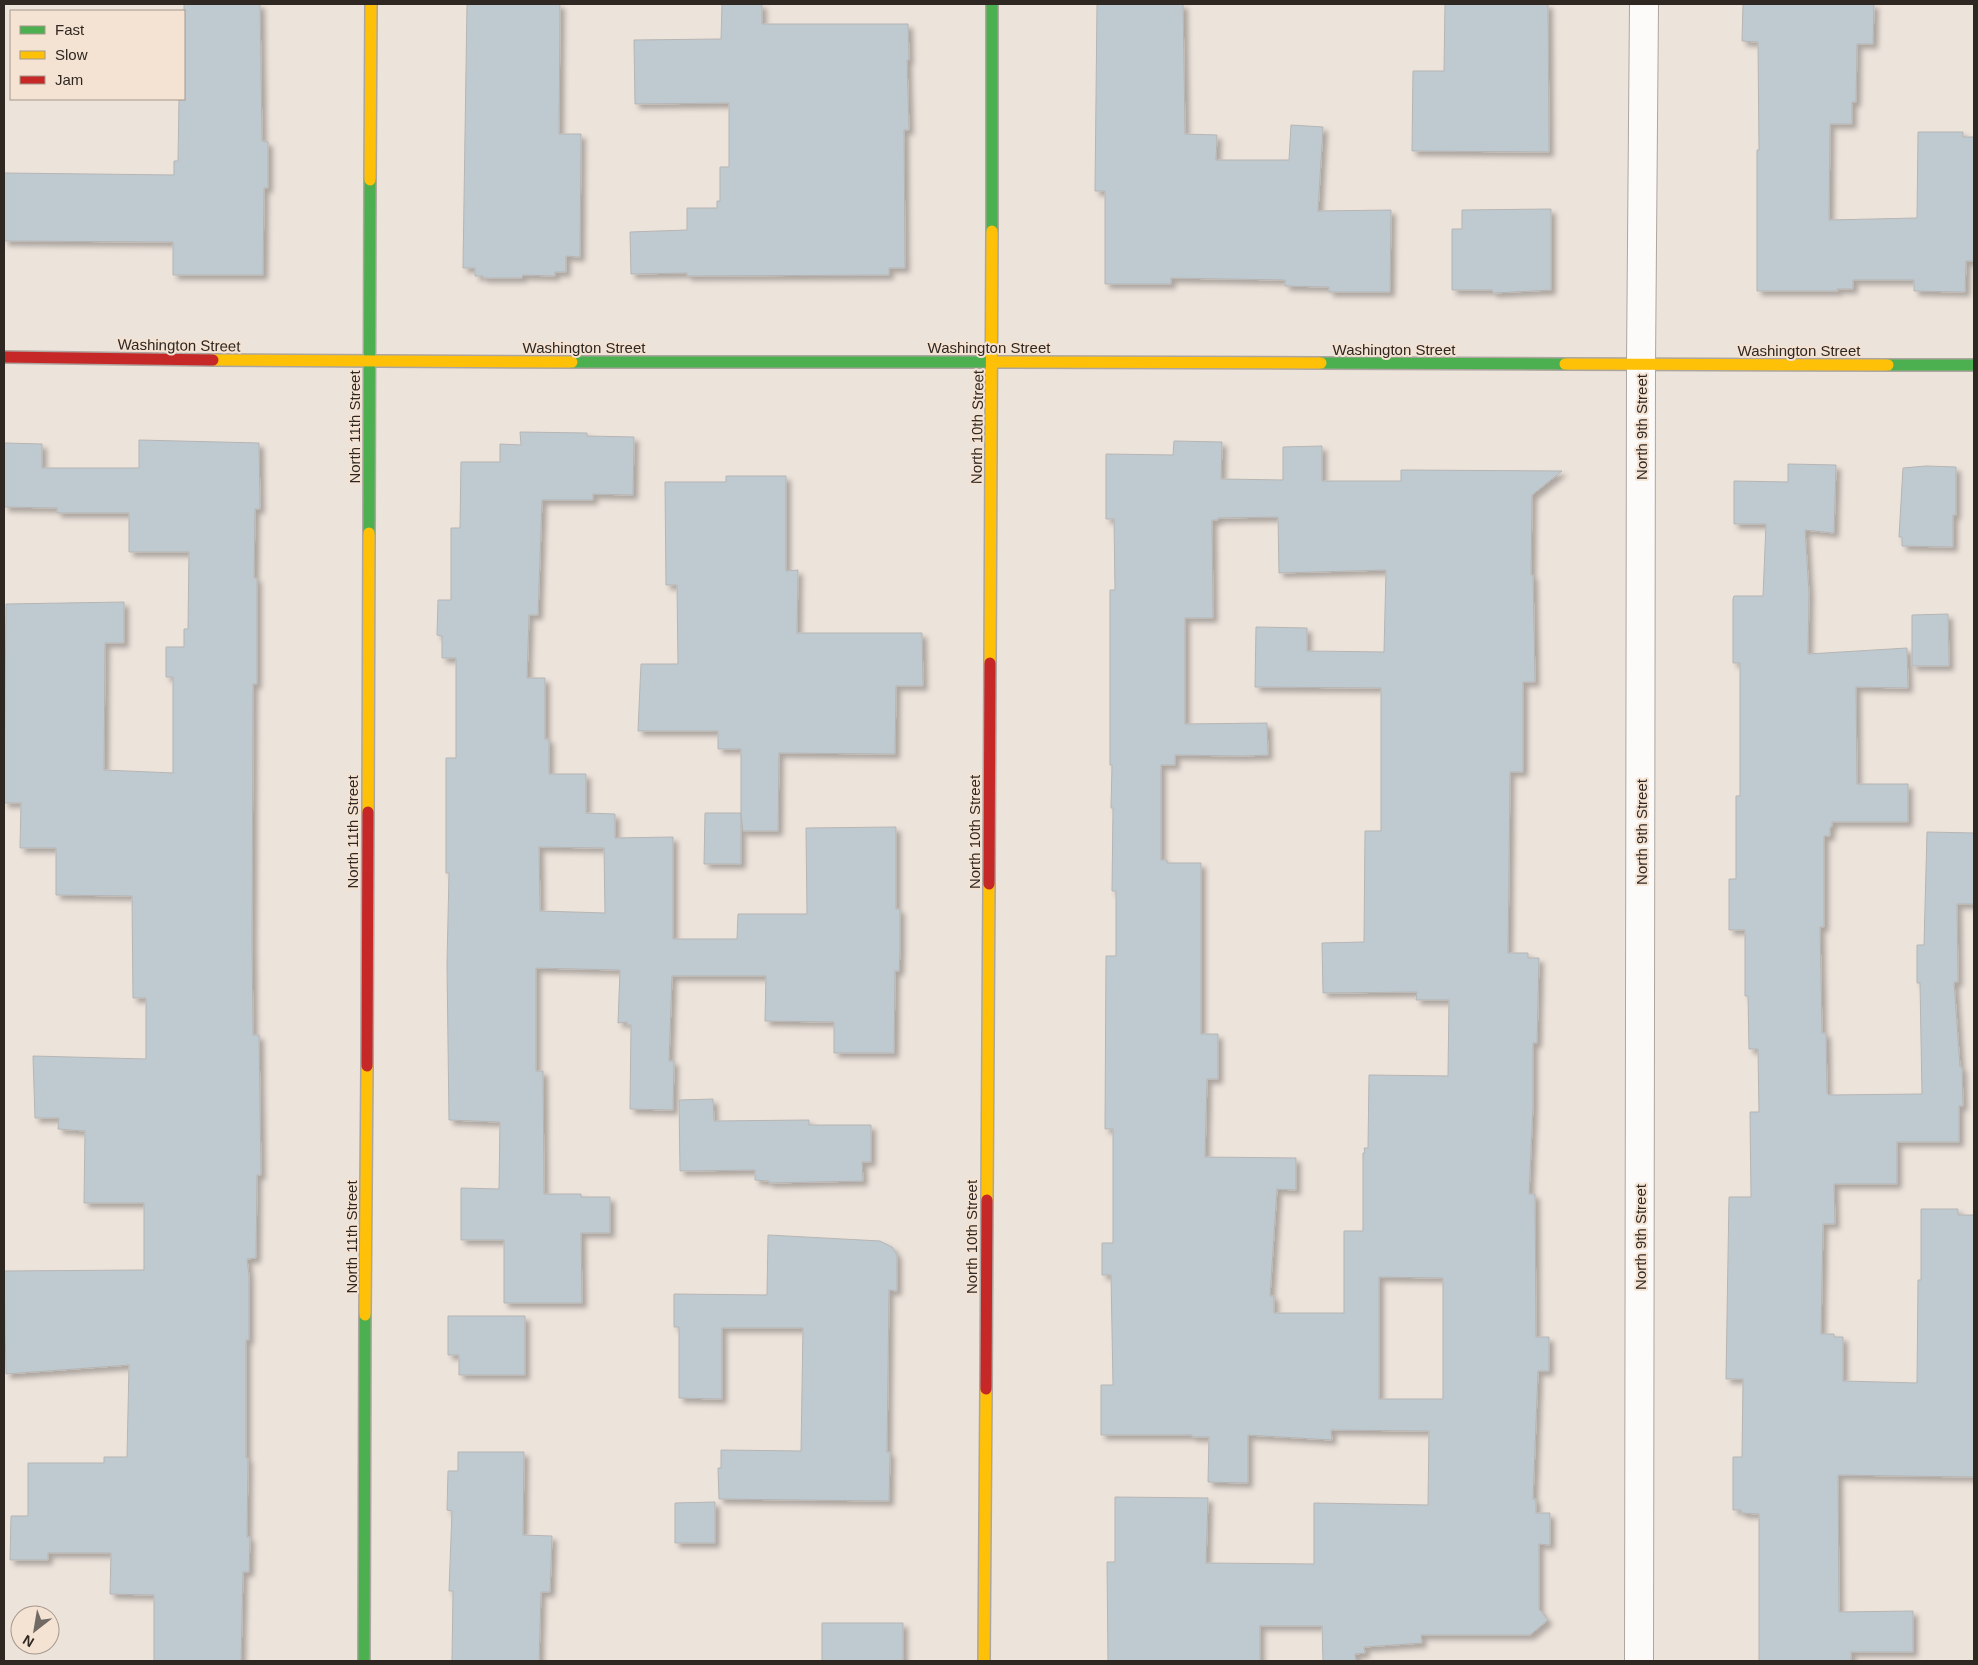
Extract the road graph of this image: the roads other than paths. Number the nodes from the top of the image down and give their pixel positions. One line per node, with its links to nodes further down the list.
1 (371, 4): 5 (main road, North 11th Street)
2 (992, 4): 6 (main road, North 10th Street)
3 (1644, 4): 7 (street, North 9th Street)
4 (4, 357): 5 (main road, Washington Street)
5 (369, 362): 6 (main road, Washington Street); 9 (main road, North 11th Street)
6 (993, 362): 7 (main road, Washington Street); 10 (main road, North 10th Street)
7 (1641, 364): 8 (main road, Washington Street); 11 (street, North 9th Street)
8 (1974, 365)
9 (364, 1661)
10 (984, 1661)
11 (1639, 1661)

